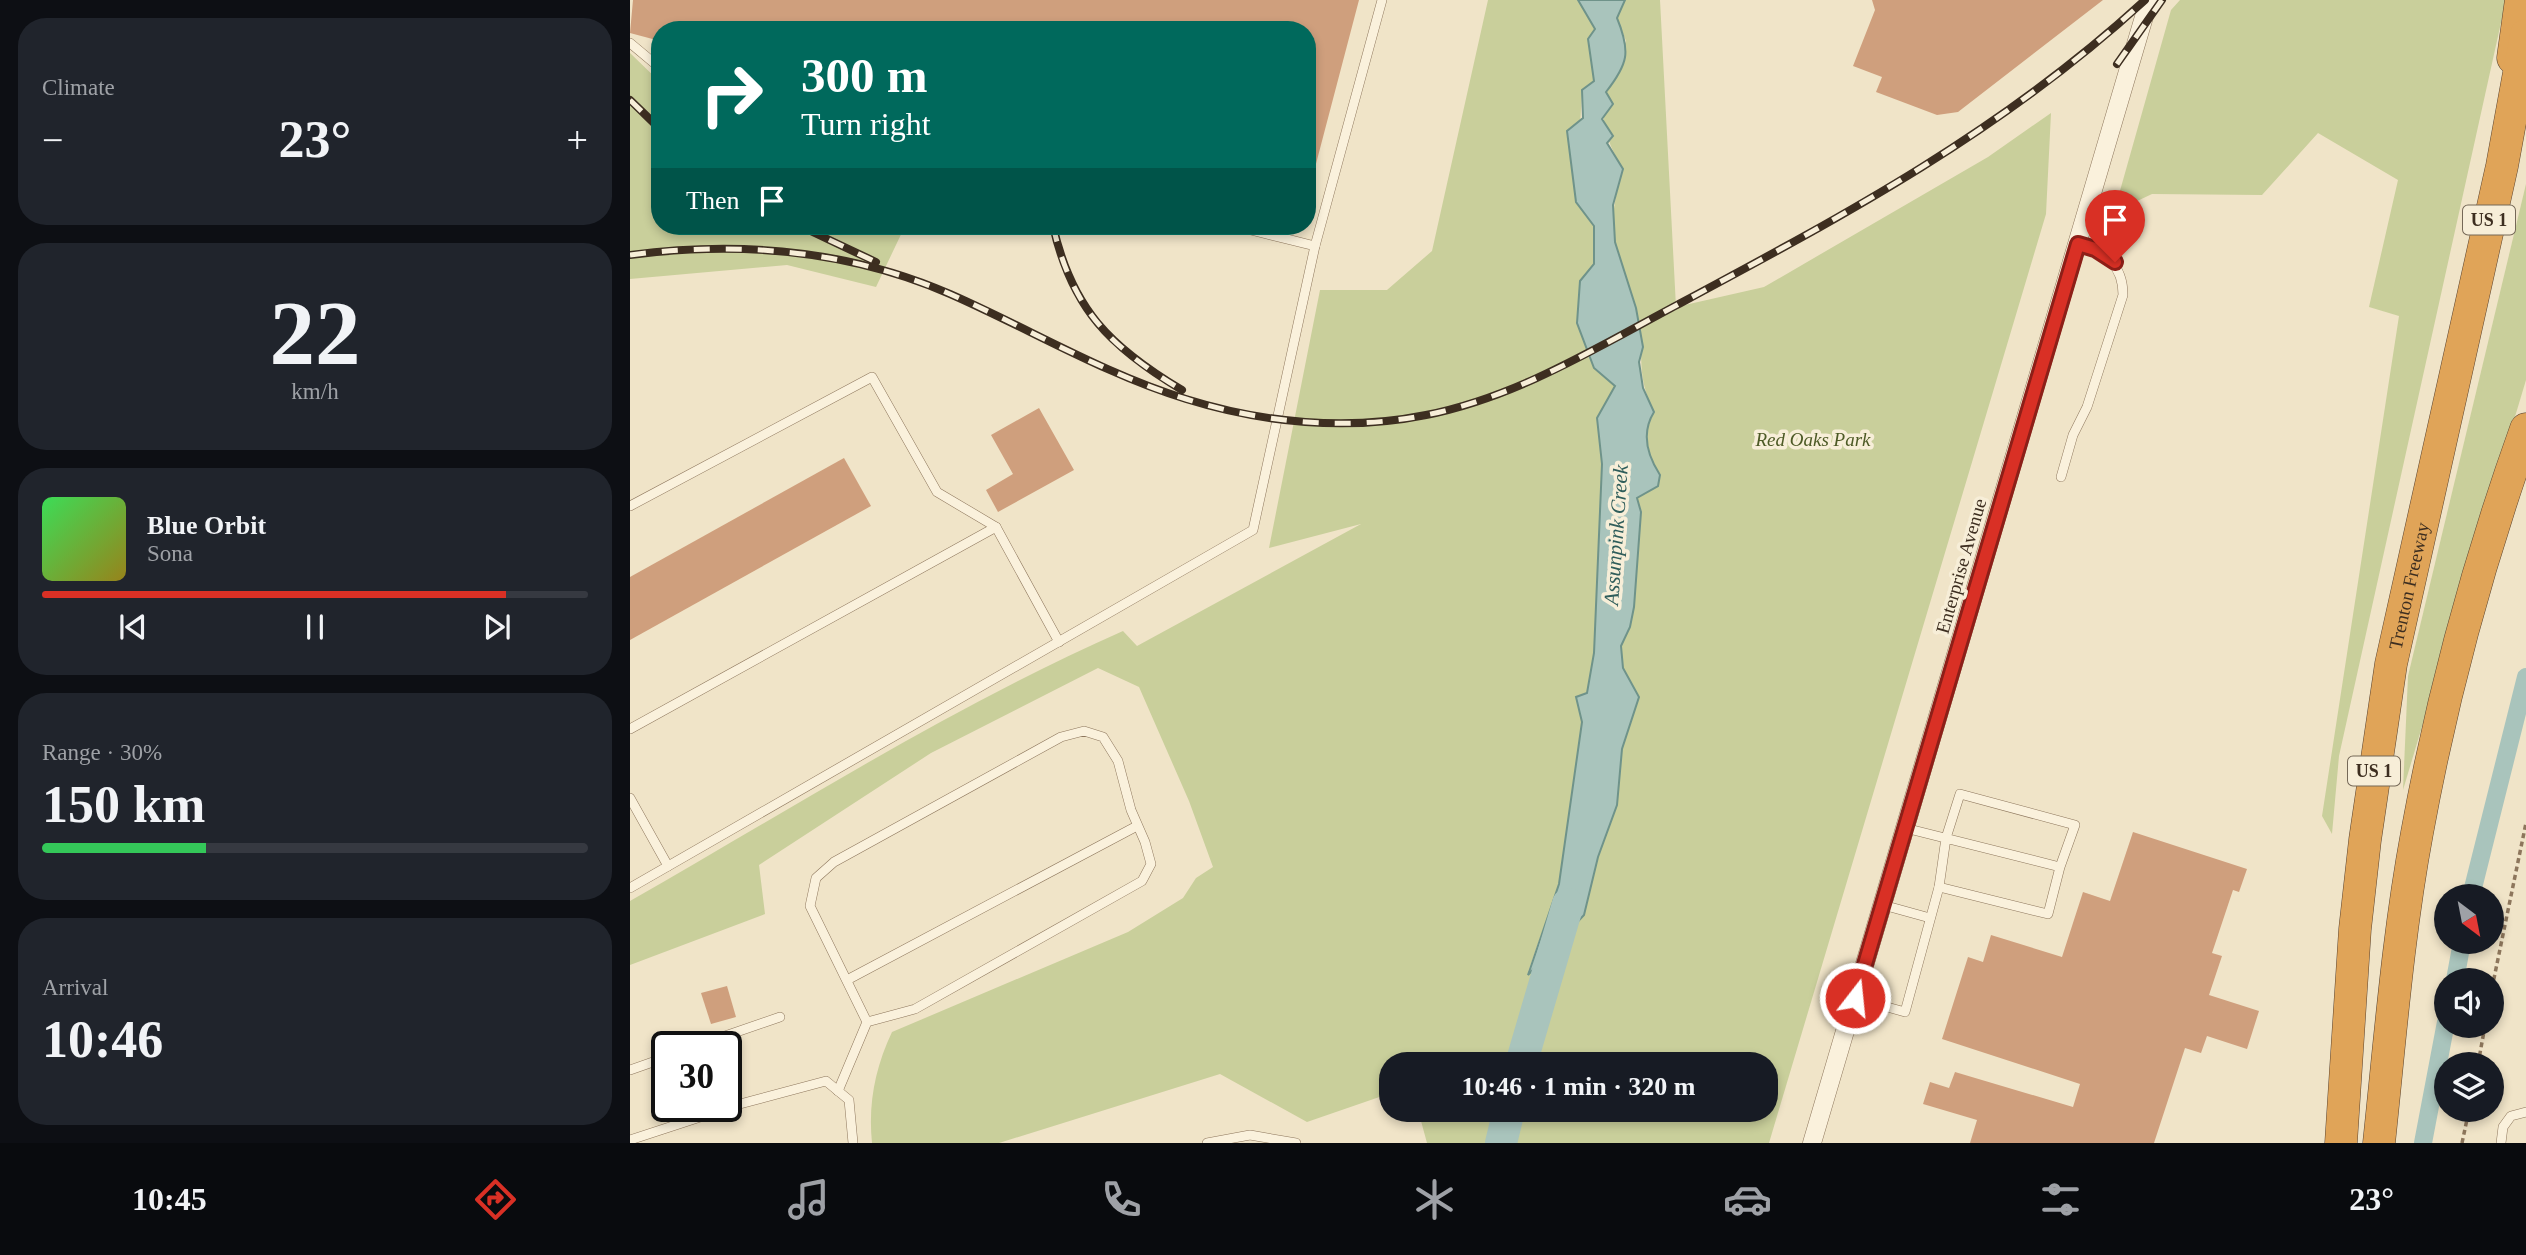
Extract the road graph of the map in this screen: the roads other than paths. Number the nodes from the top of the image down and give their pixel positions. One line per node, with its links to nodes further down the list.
1 (1382, 0): 10 (lane)
2 (2149, 0): 9 (street, Enterprise Avenue)
3 (2521, 0): 7 (highway)
4 (2526, 35): 7 (highway, Trenton Freeway / US 1)
5 (630, 43): 6 (lane)
6 (651, 60)
7 (2509, 129): 42 (highway, Trenton Freeway / US 1)
8 (1271, 235): 10 (lane)
9 (2078, 244): 12 (lane); 19 (street, Enterprise Avenue)
10 (1314, 246): 15 (lane)
11 (2526, 429): 43 (highway, US 1)
12 (2061, 477)
13 (630, 506): 14 (lane)
14 (996, 527): 15 (lane); 16 (lane)
15 (1059, 642): 21 (lane)
16 (630, 729)
17 (630, 798): 21 (lane)
18 (1138, 826): 27 (lane); 27 (lane); 30 (lane)
19 (1905, 828): 20 (lane); 25 (street, Enterprise Avenue)
20 (1946, 838): 22 (lane); 22 (lane); 23 (lane)
21 (668, 866): 24 (lane)
22 (2060, 867): 23 (lane)
23 (1938, 887): 26 (lane)
24 (630, 888)
25 (1883, 905): 26 (lane); 28 (street, Enterprise Avenue)
26 (1930, 918): 28 (lane)
27 (847, 980): 30 (lane)
28 (1855, 998): 41 (street, Enterprise Avenue)
29 (780, 1017): 31 (lane)
30 (867, 1022): 34 (lane)
31 (739, 1031)
32 (651, 1063): 33 (lane)
33 (630, 1070)
34 (838, 1091): 36 (lane); 38 (lane)
35 (2526, 1112): 44 (lane)
36 (630, 1140)
37 (1270, 1141): 39 (lane); 40 (lane)
38 (853, 1143)
39 (1207, 1143)
40 (1296, 1143)
41 (1812, 1143)
42 (2341, 1143)
43 (2379, 1143)
44 (2501, 1143)

